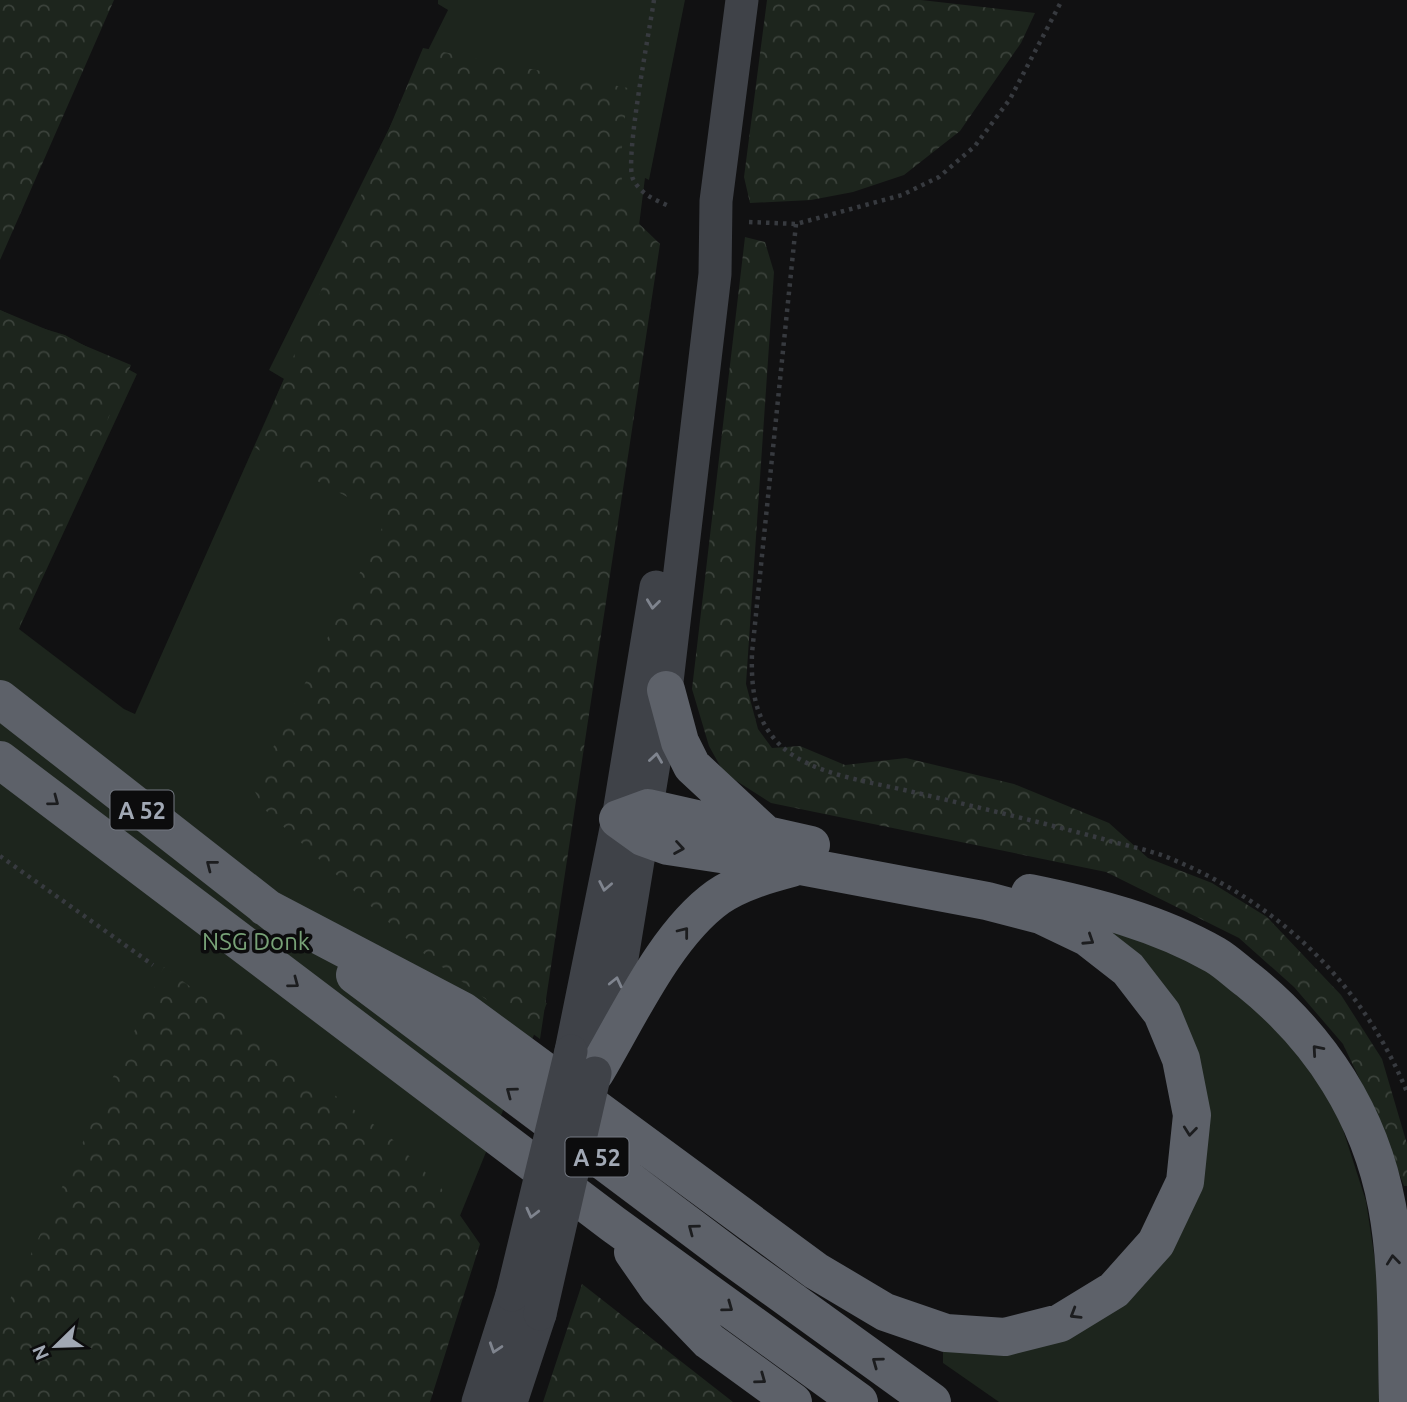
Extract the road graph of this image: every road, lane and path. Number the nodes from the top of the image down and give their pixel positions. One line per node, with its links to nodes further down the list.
1 (654, 0): 5 (path)
2 (742, 0): 4 (main road)
3 (1062, 0): 7 (path)
4 (716, 201): 8 (main road); 11 (main road, one-way to 11)
5 (671, 207)
6 (749, 222): 7 (path)
7 (796, 224): 18 (path)
8 (666, 690): 11 (main road, one-way to 8); 12 (highway)
9 (0, 699): 15 (highway, A 52, one-way to 9)
10 (0, 760): 19 (highway, A 52, one-way to 19)
11 (636, 822): 12 (highway); 14 (highway, one-way to 14); 17 (main road)
12 (764, 833): 25 (highway, one-way to 12)
13 (0, 856): 16 (path)
14 (801, 866): 15 (highway, one-way to 15); 17 (highway, one-way to 14)
15 (265, 907): 24 (highway, A 52, one-way to 15)
16 (153, 965)
17 (583, 1062): 20 (main road, one-way to 20, bridge); 21 (main road, bridge)
18 (1407, 1092)
19 (613, 1224): 22 (highway, one-way to 22); 23 (highway, A 52, one-way to 23)
20 (478, 1402)
21 (511, 1402)
22 (793, 1402)
23 (859, 1402)
24 (932, 1402)
25 (1398, 1402)

